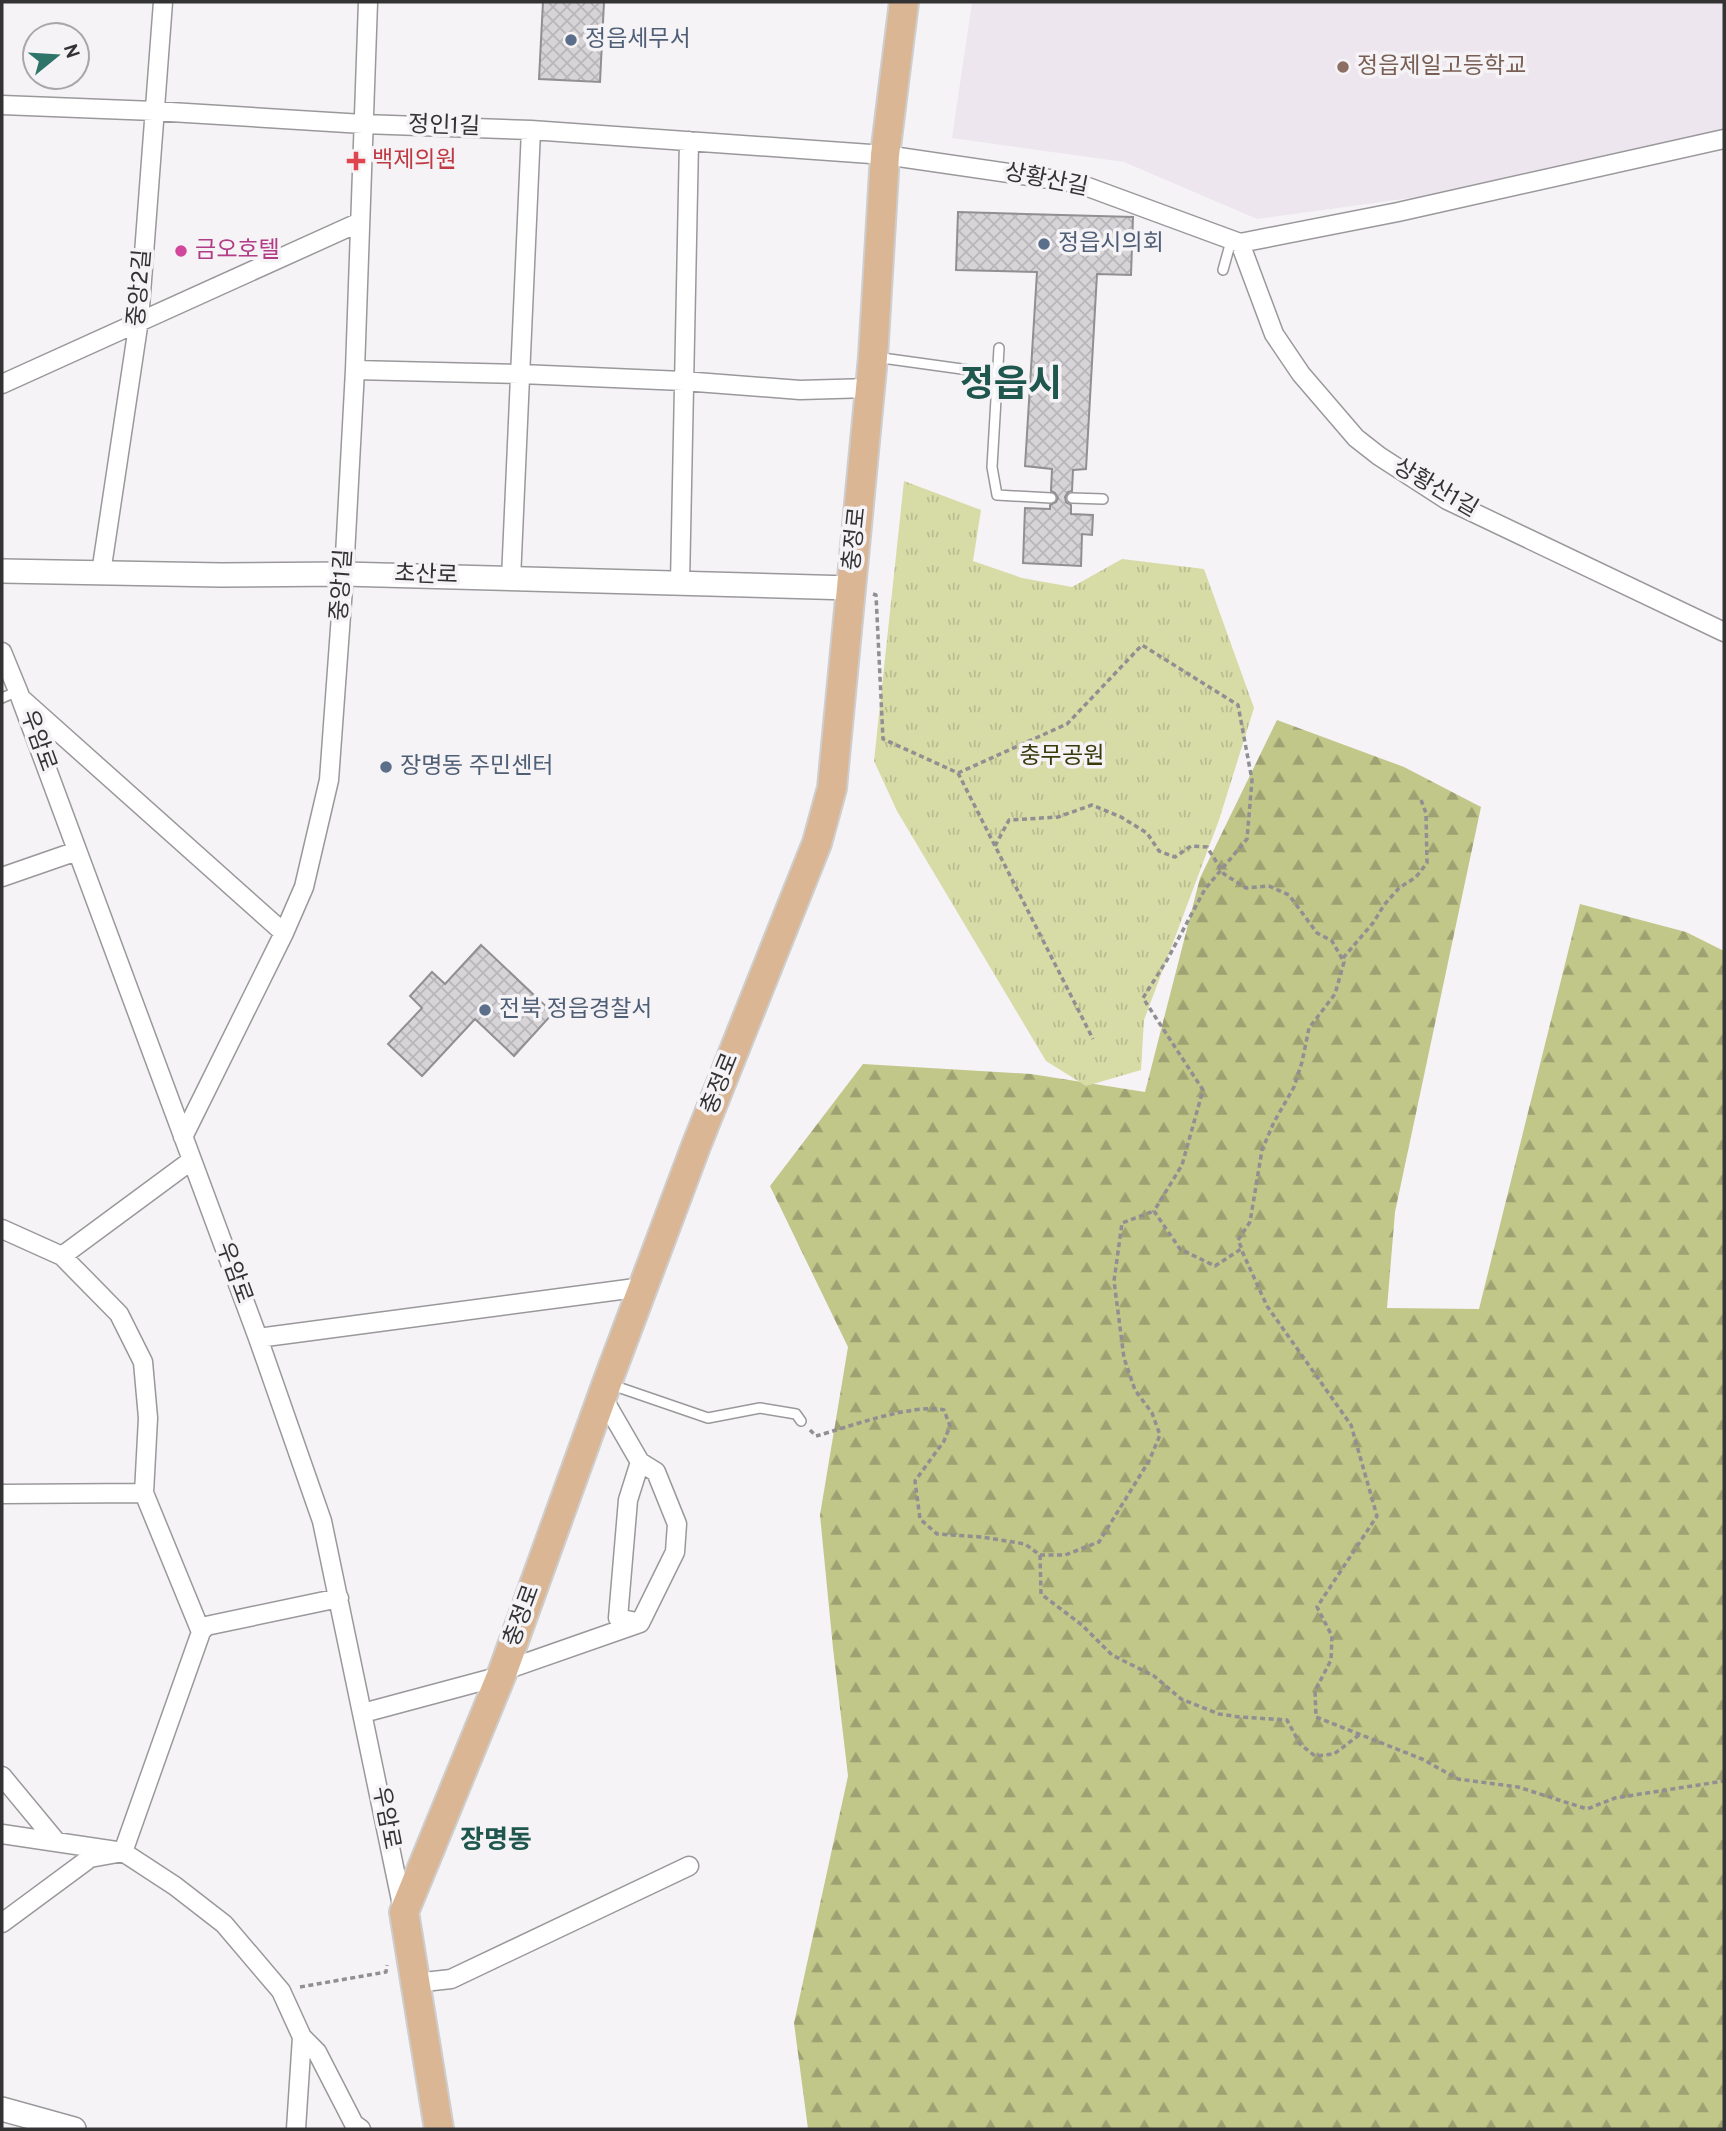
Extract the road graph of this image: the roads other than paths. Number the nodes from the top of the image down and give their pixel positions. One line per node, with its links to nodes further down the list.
1 (163, 2): 5 (street, 중앙2길)
2 (368, 2): 6 (street, 중앙1길)
3 (904, 2): 10 (main road, 충정로)
4 (2, 105): 5 (street, 정인1길)
5 (154, 111): 6 (street, 정인1길); 14 (street, 중앙2길)
6 (363, 124): 7 (street, 정인1길); 11 (street, 중앙1길)
7 (531, 130): 9 (street, 정인1길); 18 (street)
8 (1724, 139): 12 (street)
9 (689, 141): 10 (street, 정인1길); 20 (street)
10 (885, 155): 12 (street, 상황산길); 16 (main road, 충정로)
11 (360, 222): 14 (street); 17 (street, 중앙1길)
12 (1235, 242): 13 (lane); 32 (street, 상황산1길)
13 (1223, 270)
14 (139, 320): 21 (street); 27 (street, 중앙2길)
15 (999, 348): 19 (lane)
16 (873, 357): 19 (lane); 22 (main road, 충정로)
17 (355, 369): 18 (street); 28 (street, 중앙1길)
18 (521, 374): 20 (street); 29 (street)
19 (998, 374): 23 (lane)
20 (683, 381): 22 (street); 30 (street)
21 (2, 384)
22 (870, 388): 31 (main road, 충정로)
23 (1051, 498)
24 (1072, 498): 25 (lane)
25 (1103, 499)
26 (2, 571): 27 (street, 초산로)
27 (101, 573): 28 (street, 초산로)
28 (344, 574): 29 (street, 초산로); 37 (street, 중앙1길)
29 (511, 579): 30 (street, 초산로)
30 (680, 583): 31 (street, 초산로)
31 (851, 588): 42 (main road, 충정로)
32 (1724, 632)
33 (2, 652): 34 (street, 우암로)
34 (14, 696): 35 (street, 우암로); 37 (street)
35 (77, 851): 36 (street); 38 (street, 우암로)
36 (2, 877)
37 (284, 933): 38 (street, 중앙1길)
38 (183, 1137): 39 (street, 우암로)
39 (192, 1160): 41 (street); 43 (street, 우암로)
40 (2, 1229): 41 (street)
41 (62, 1256): 47 (street)
42 (643, 1287): 43 (street); 44 (main road, 충정로)
43 (258, 1338): 49 (street, 우암로)
44 (605, 1390): 45 (lane); 46 (street); 52 (main road, 충정로)
45 (801, 1421)
46 (640, 1462): 50 (street); 50 (street)
47 (144, 1493): 48 (street); 51 (street)
48 (2, 1494)
49 (339, 1598): 51 (street); 53 (street, 우암로)
50 (640, 1623): 52 (street)
51 (201, 1632): 57 (street)
52 (502, 1674): 53 (street); 59 (main road, 충정로)
53 (363, 1713): 59 (street, 우암로)
54 (2, 1776): 56 (street)
55 (2, 1834): 56 (street)
56 (55, 1840): 57 (street)
57 (123, 1852): 60 (street); 62 (street)
58 (689, 1866): 61 (street)
59 (404, 1912): 61 (main road)
60 (2, 1923)
61 (415, 1983): 67 (main road)
62 (302, 2037): 65 (street); 66 (street)
63 (2, 2109): 64 (street)
64 (74, 2129)
65 (296, 2129)
66 (361, 2129)
67 (439, 2129)

